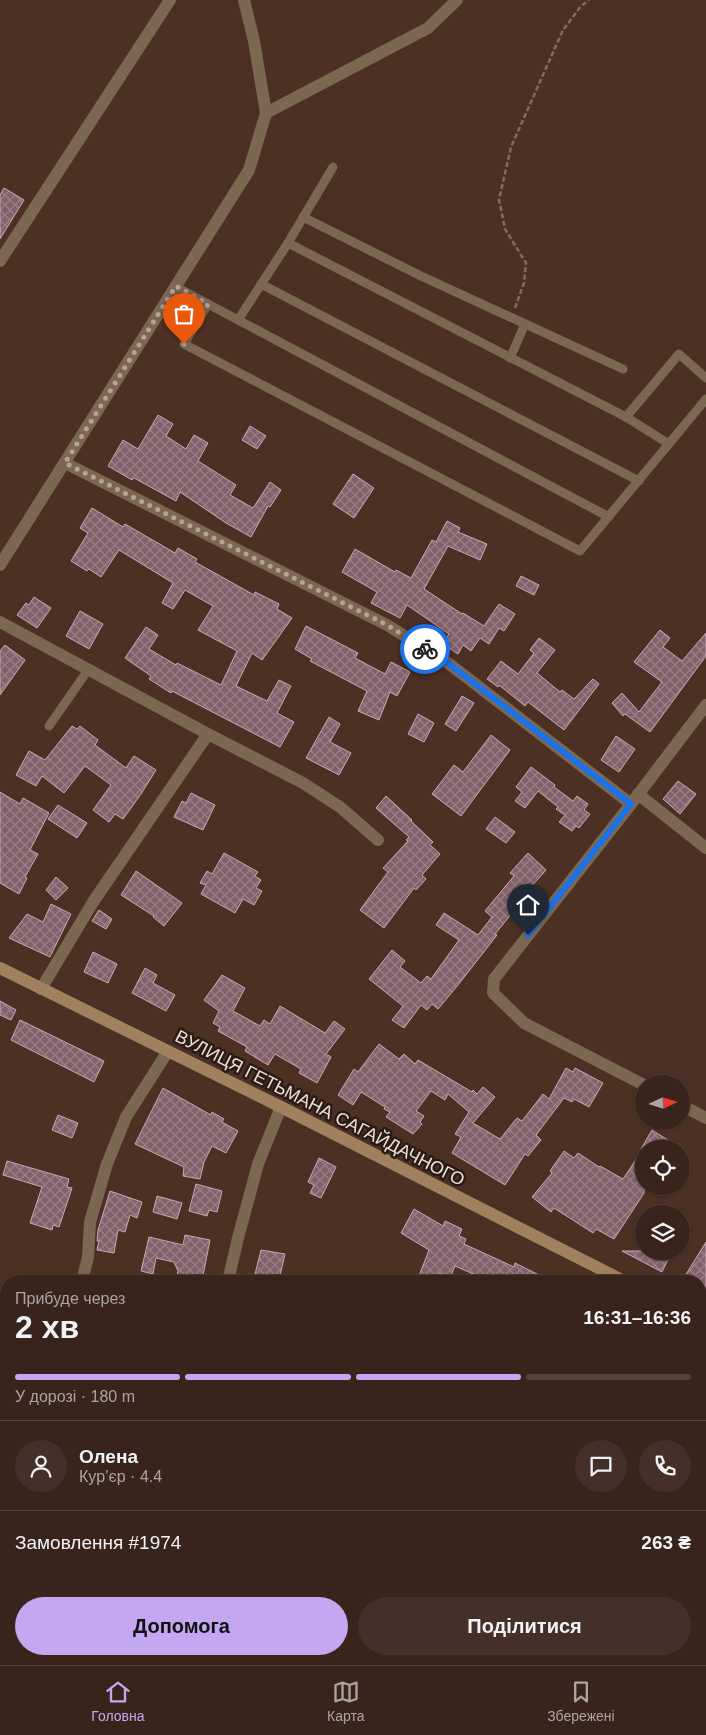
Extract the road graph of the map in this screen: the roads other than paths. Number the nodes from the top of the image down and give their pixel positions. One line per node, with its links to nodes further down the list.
1 (170, 0): 8 (street)
2 (244, 0): 4 (street)
3 (457, 0): 4 (street)
4 (266, 113): 10 (street)
5 (333, 166): 6 (lane)
6 (303, 217): 7 (lane); 13 (lane)
7 (288, 243): 9 (lane); 14 (lane)
8 (0, 261)
9 (262, 284): 12 (lane); 21 (lane)
10 (176, 286): 11 (lane); 20 (street)
11 (208, 304): 12 (lane); 22 (lane)
12 (238, 320): 22 (lane)
13 (525, 324): 14 (lane); 15 (lane)
14 (510, 358): 18 (lane)
15 (623, 369)
16 (706, 378): 18 (lane)
17 (706, 399): 19 (lane)
18 (626, 417): 19 (lane)
19 (669, 444): 21 (lane)
20 (65, 463): 23 (street); 29 (street)
21 (639, 481): 22 (lane)
22 (609, 517)
23 (0, 565)
24 (0, 622): 25 (street)
25 (88, 670): 27 (lane); 28 (street)
26 (706, 705): 29 (street)
27 (49, 726)
28 (208, 734): 30 (street); 33 (street)
29 (635, 799): 31 (street); 35 (street)
30 (378, 840)
31 (706, 848)
32 (0, 968): 33 (main road, ВУЛИЦЯ ГЕТЬМАНА САГАЙДАЧНОГО)
33 (41, 989): 34 (main road, ВУЛИЦЯ ГЕТЬМАНА САГАЙДАЧНОГО)
34 (168, 1051): 36 (main road, ВУЛИЦЯ ГЕТЬМАНА САГАЙДАЧНОГО); 39 (street)
35 (635, 1080)
36 (281, 1107): 40 (street); 41 (main road, ВУЛИЦЯ ГЕТЬМАНА САГАЙДАЧНОГО)
37 (690, 1110): 38 (street)
38 (706, 1118)
39 (84, 1275)
40 (229, 1275)
41 (612, 1275)

